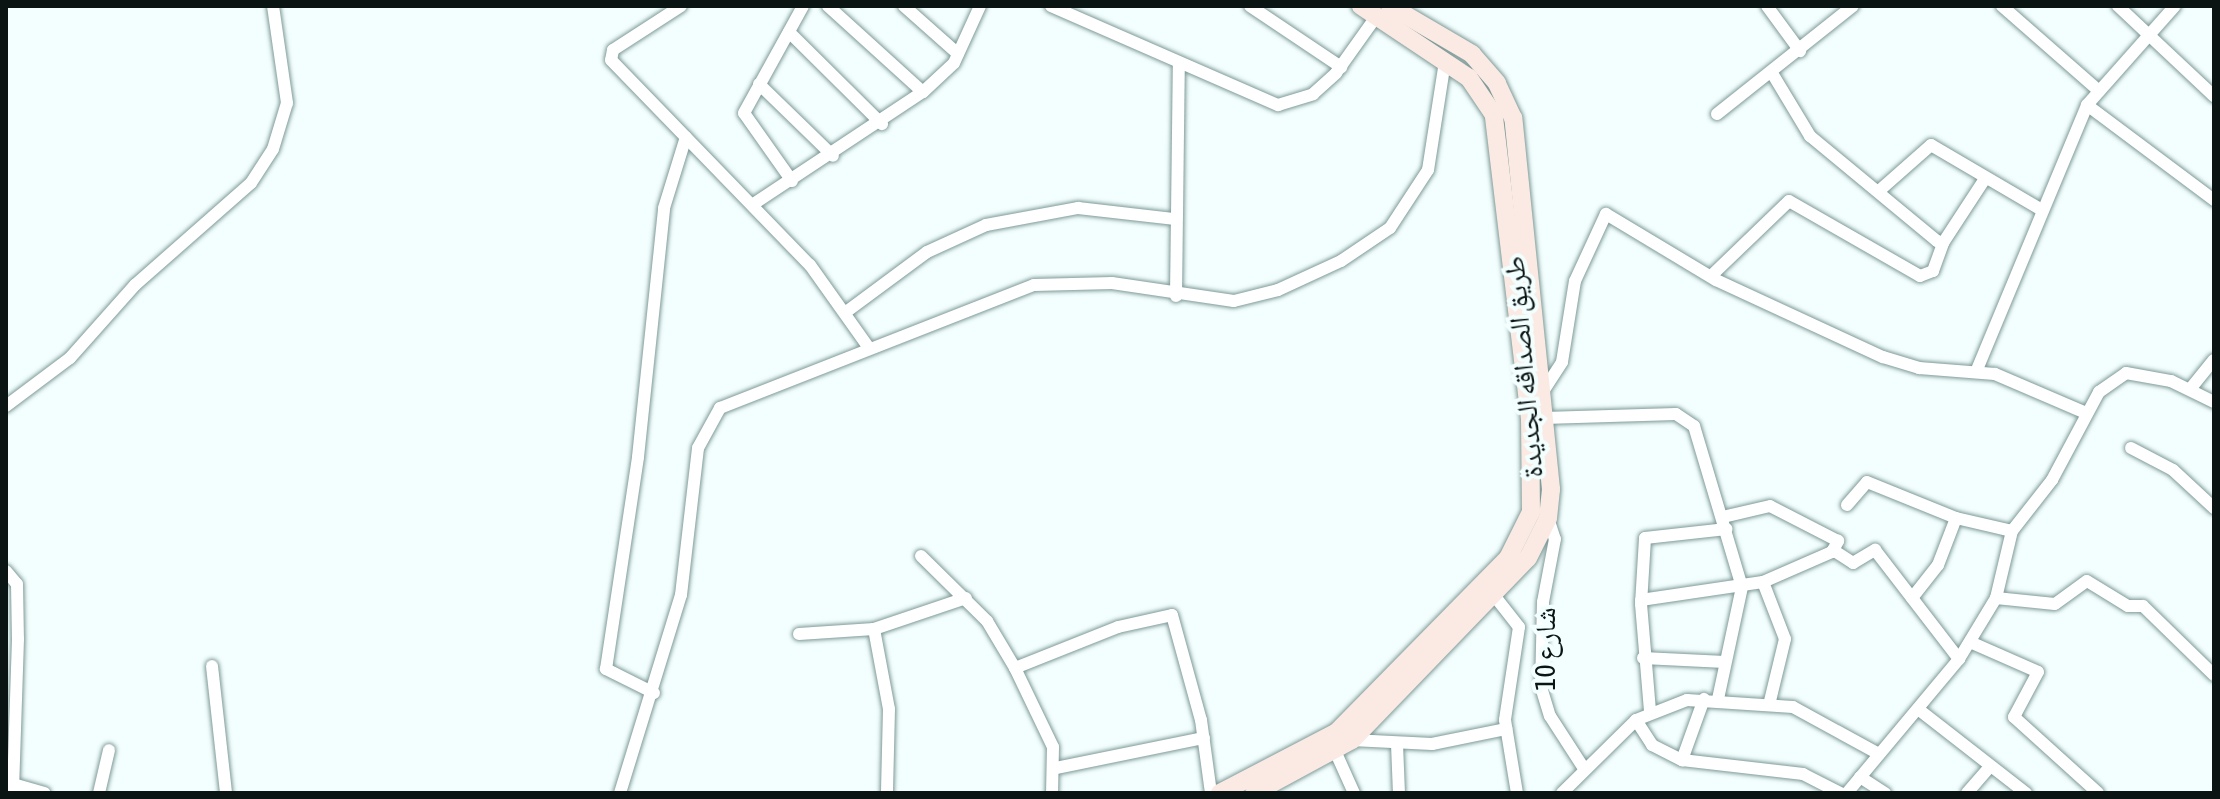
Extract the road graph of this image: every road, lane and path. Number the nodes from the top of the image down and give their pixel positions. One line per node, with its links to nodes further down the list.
1 (273, 6): 51 (street)
2 (681, 6): 32 (street)
3 (803, 6): 16 (street)
4 (828, 6): 27 (street)
5 (904, 6): 20 (street)
6 (980, 6): 20 (street)
7 (1051, 6): 22 (street)
8 (1250, 6): 23 (street)
9 (1361, 6): 15 (street, طريق الصداقه الجديدة)
10 (1853, 6): 19 (street)
11 (2002, 6): 26 (street)
12 (2118, 6): 17 (street)
13 (2175, 6): 17 (street)
14 (1772, 8): 19 (street)
15 (1384, 10): 18 (street, طريق الصداقه الجديدة); 21 (street, طريق الصداقه الجديدة); 23 (street)
16 (789, 32): 25 (street); 31 (street)
17 (2148, 37): 26 (street); 28 (street)
18 (1447, 41): 21 (street); 49 (street, طريق الصداقه الجديدة)
19 (1800, 51): 24 (street)
20 (958, 54): 27 (street)
21 (1445, 62): 43 (street); 53 (street, طريق الصداقه الجديدة)
22 (1179, 63): 23 (street); 40 (street)
23 (1341, 67)
24 (1772, 73): 30 (street); 36 (street)
25 (759, 84): 33 (street); 35 (street)
26 (2099, 91): 29 (street)
27 (923, 92): 31 (street)
28 (2214, 96)
29 (2087, 105): 37 (street); 39 (street)
30 (1717, 114)
31 (882, 124): 33 (street)
32 (686, 137): 38 (street); 81 (street)
33 (833, 156): 35 (street)
34 (1984, 180): 36 (street); 39 (street); 41 (street)
35 (792, 181): 38 (street)
36 (1880, 190): 41 (street)
37 (2214, 200)
38 (752, 205): 44 (street)
39 (2042, 210): 47 (street)
40 (1175, 219): 43 (street); 44 (street)
41 (1943, 243): 42 (street)
42 (1711, 276): 47 (street); 49 (street)
43 (1176, 296): 45 (street)
44 (846, 312): 45 (street)
45 (869, 348): 81 (street)
46 (2214, 360): 48 (street)
47 (1976, 372): 52 (street)
48 (2191, 388): 50 (street); 52 (street)
49 (1542, 393): 53 (street, طريق الصداقه الجديدة)
50 (2214, 402)
51 (6, 406)
52 (2086, 413): 60 (street)
53 (1537, 418): 57 (street, طريق الصداقه الجديدة); 59 (street); 102 (street, طريق الصداقه الجديدة)
54 (2131, 448): 56 (street)
55 (1847, 505): 58 (street)
56 (2214, 508)
57 (1548, 518): 66 (street, طريق الصداقه الجديدة); 98 (street, شارع 10)
58 (1956, 518): 60 (street); 68 (street)
59 (1725, 523): 61 (street); 65 (street); 70 (street)
60 (2012, 531): 69 (street)
61 (1833, 550): 64 (street); 68 (street)
62 (921, 556): 67 (street)
63 (6, 571): 79 (street)
64 (1763, 582): 65 (street); 83 (street)
65 (1742, 587): 70 (street); 76 (street)
66 (1493, 594): 88 (street); 90 (street, طريق الصداقه الجديدة)
67 (966, 598): 71 (street); 78 (street)
68 (1912, 598): 75 (street)
69 (1996, 598): 73 (street); 80 (street)
70 (1641, 600): 74 (street)
71 (874, 629): 72 (street); 108 (street)
72 (799, 634)
73 (1970, 642): 75 (street); 118 (street)
74 (1643, 658): 76 (street); 85 (street)
75 (1959, 659): 84 (street)
76 (1725, 662): 82 (street)
77 (212, 666): 106 (street)
78 (1015, 668): 89 (street); 97 (street)
79 (12, 670): 86 (street)
80 (2214, 675)
81 (654, 693): 107 (street)
82 (1711, 699): 83 (street); 85 (street); 95 (street)
83 (1770, 701): 94 (street)
84 (1918, 709): 94 (street); 96 (street)
85 (1650, 711): 87 (street)
86 (11, 718): 100 (street)
87 (1636, 720): 95 (street); 98 (street)
88 (1506, 729): 91 (street); 112 (street)
89 (1204, 738): 97 (street); 102 (street)
90 (1352, 740): 91 (street); 93 (street, طريق الصداقه الجديدة)
91 (1397, 744): 111 (street)
92 (109, 750): 105 (street)
93 (1336, 753): 101 (street, طريق الصداقه الجديدة); 110 (street)
94 (1879, 754): 99 (street)
95 (1682, 760): 113 (street)
96 (1990, 767): 116 (street); 117 (street)
97 (1056, 768): 109 (street)
98 (1585, 770): 103 (street)
99 (1860, 777): 114 (street); 115 (street)
100 (11, 786): 104 (street)
101 (1266, 790)
102 (1222, 792)
103 (1568, 792)
104 (44, 793)
105 (99, 793)
106 (226, 793)
107 (620, 793)
108 (887, 793)
109 (1052, 793)
110 (1354, 793)
111 (1399, 793)
112 (1517, 793)
113 (1840, 793)
114 (1847, 793)
115 (1885, 793)
116 (1967, 793)
117 (2026, 793)
118 (2098, 793)

